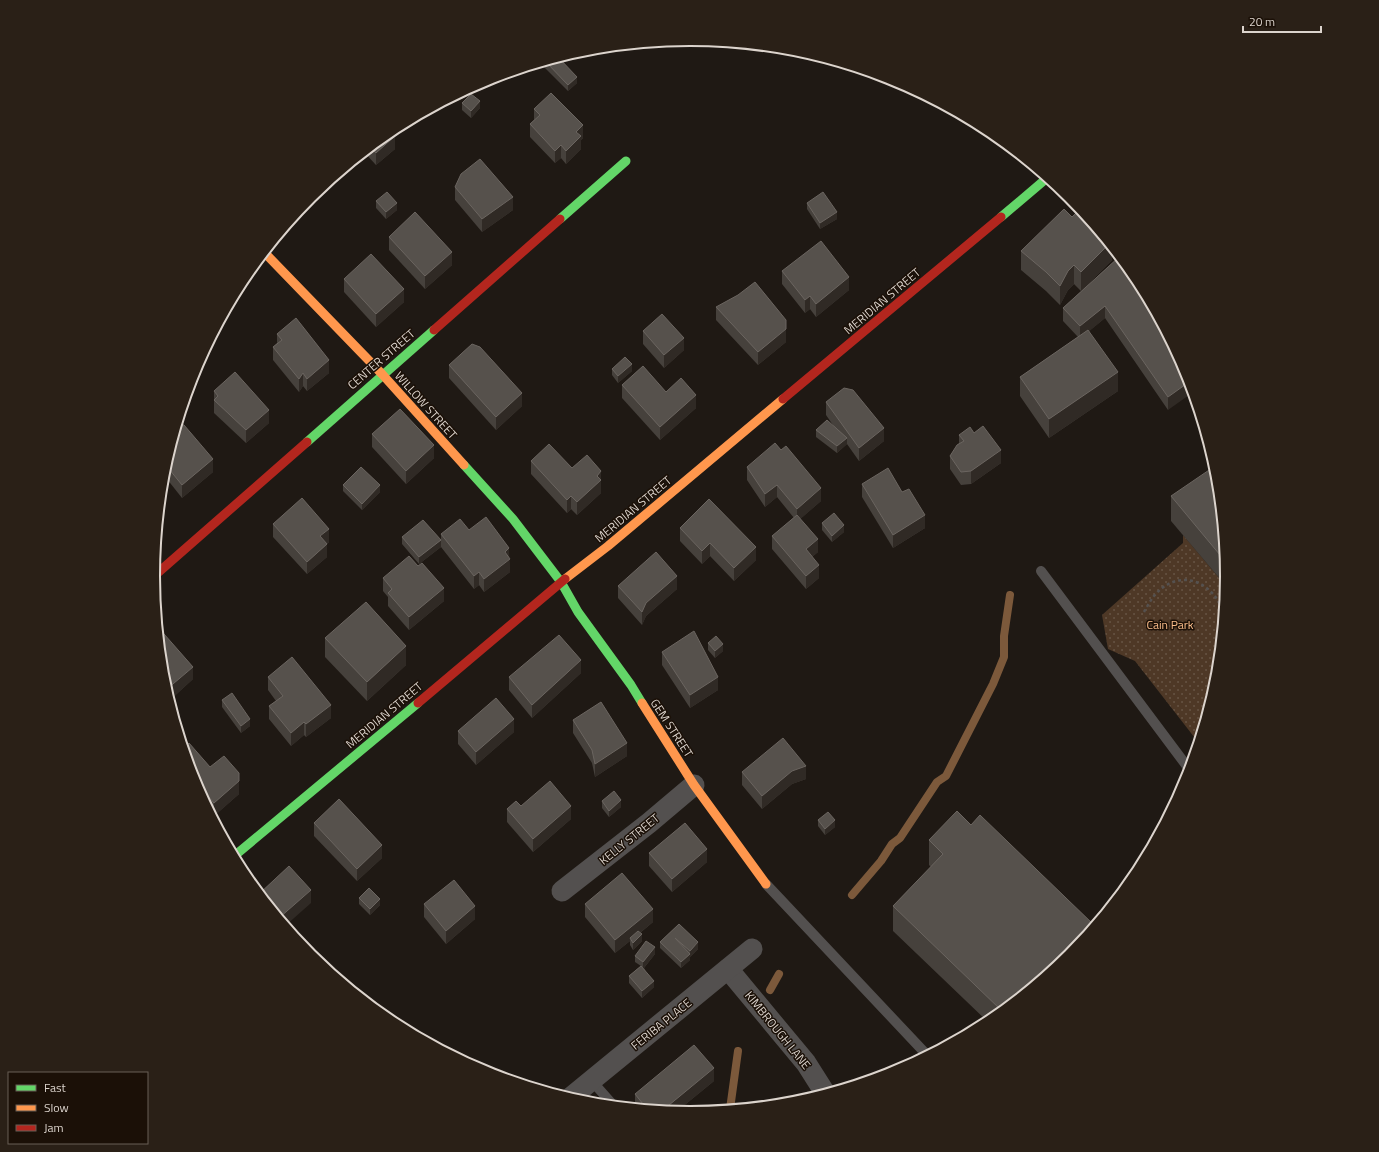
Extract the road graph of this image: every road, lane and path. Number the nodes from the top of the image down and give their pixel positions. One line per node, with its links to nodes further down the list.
1 (626, 161): 4 (street, CENTER STREET)
2 (1043, 182): 7 (street, MERIDIAN STREET)
3 (267, 255): 4 (street, WILLOW STREET)
4 (382, 374): 5 (street, CENTER STREET); 7 (street, WILLOW STREET)
5 (160, 571)
6 (1041, 571): 10 (lane)
7 (560, 582): 11 (street, GEM STREET); 12 (street, MERIDIAN STREET)
8 (1219, 600): 9 (path)
9 (1144, 612)
10 (1185, 763)
11 (694, 785): 13 (street, GEM STREET); 14 (street, KELLY STREET)
12 (238, 853)
13 (766, 884): 17 (lane)
14 (562, 891)
15 (752, 949): 16 (street, FERIBA PLACE)
16 (728, 969): 18 (street, FERIBA PLACE); 19 (street, KIMBROUGH LANE)
17 (923, 1051)
18 (591, 1080): 20 (street, FERIBA PLACE); 21 (lane)
19 (823, 1089)
20 (575, 1093)
21 (608, 1099)

